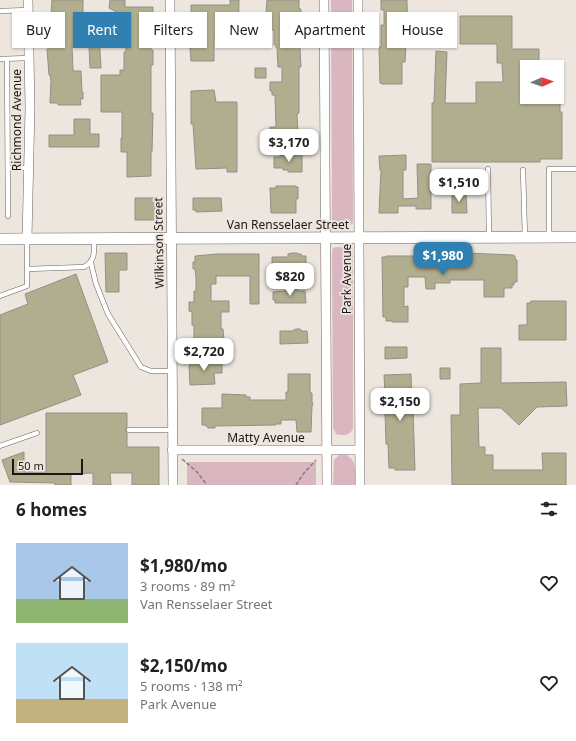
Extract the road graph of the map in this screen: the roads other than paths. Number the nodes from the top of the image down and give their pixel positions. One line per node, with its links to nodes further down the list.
1 (28, 0): 5 (street, Richmond Avenue)
2 (170, 0): 25 (street, Wilkinson Street)
3 (324, 0): 16 (street, Park Avenue)
4 (358, 0): 17 (street, Park Avenue)
5 (28, 10): 6 (lane); 7 (street, Richmond Avenue)
6 (0, 11)
7 (29, 58): 9 (lane); 11 (street, Richmond Avenue)
8 (0, 59): 9 (lane)
9 (8, 59): 10 (lane)
10 (8, 168): 11 (lane); 15 (lane)
11 (29, 168): 23 (street, Richmond Avenue)
12 (488, 169): 18 (lane)
13 (576, 169): 20 (lane)
14 (524, 170): 19 (lane)
15 (8, 216)
16 (325, 238): 17 (street, Van Rensselaer Street); 25 (street, Van Rensselaer Street); 35 (street, Park Avenue)
17 (359, 238): 18 (street, Van Rensselaer Street); 36 (street, Park Avenue)
18 (489, 238): 19 (street, Van Rensselaer Street)
19 (525, 238): 20 (street, Van Rensselaer Street)
20 (549, 238): 21 (street, Van Rensselaer Street)
21 (576, 238)
22 (0, 239): 23 (street, Van Rensselaer Street)
23 (27, 239): 24 (street, Van Rensselaer Street); 27 (lane)
24 (94, 239): 25 (street, Van Rensselaer Street); 26 (lane)
25 (171, 239): 29 (street, Wilkinson Street)
26 (90, 263): 27 (lane); 29 (lane)
27 (28, 269): 28 (lane)
28 (0, 296)
29 (172, 371): 31 (street, Wilkinson Street)
30 (129, 430): 31 (lane)
31 (172, 430): 34 (street, Wilkinson Street)
32 (37, 433): 33 (lane)
33 (0, 446)
34 (172, 450): 35 (street, Matty Avenue); 37 (street, Wilkinson Street)
35 (326, 450): 36 (street, Matty Avenue); 38 (street, Park Avenue)
36 (360, 450): 39 (street, Park Avenue)
37 (173, 485)
38 (326, 485)
39 (360, 485)

